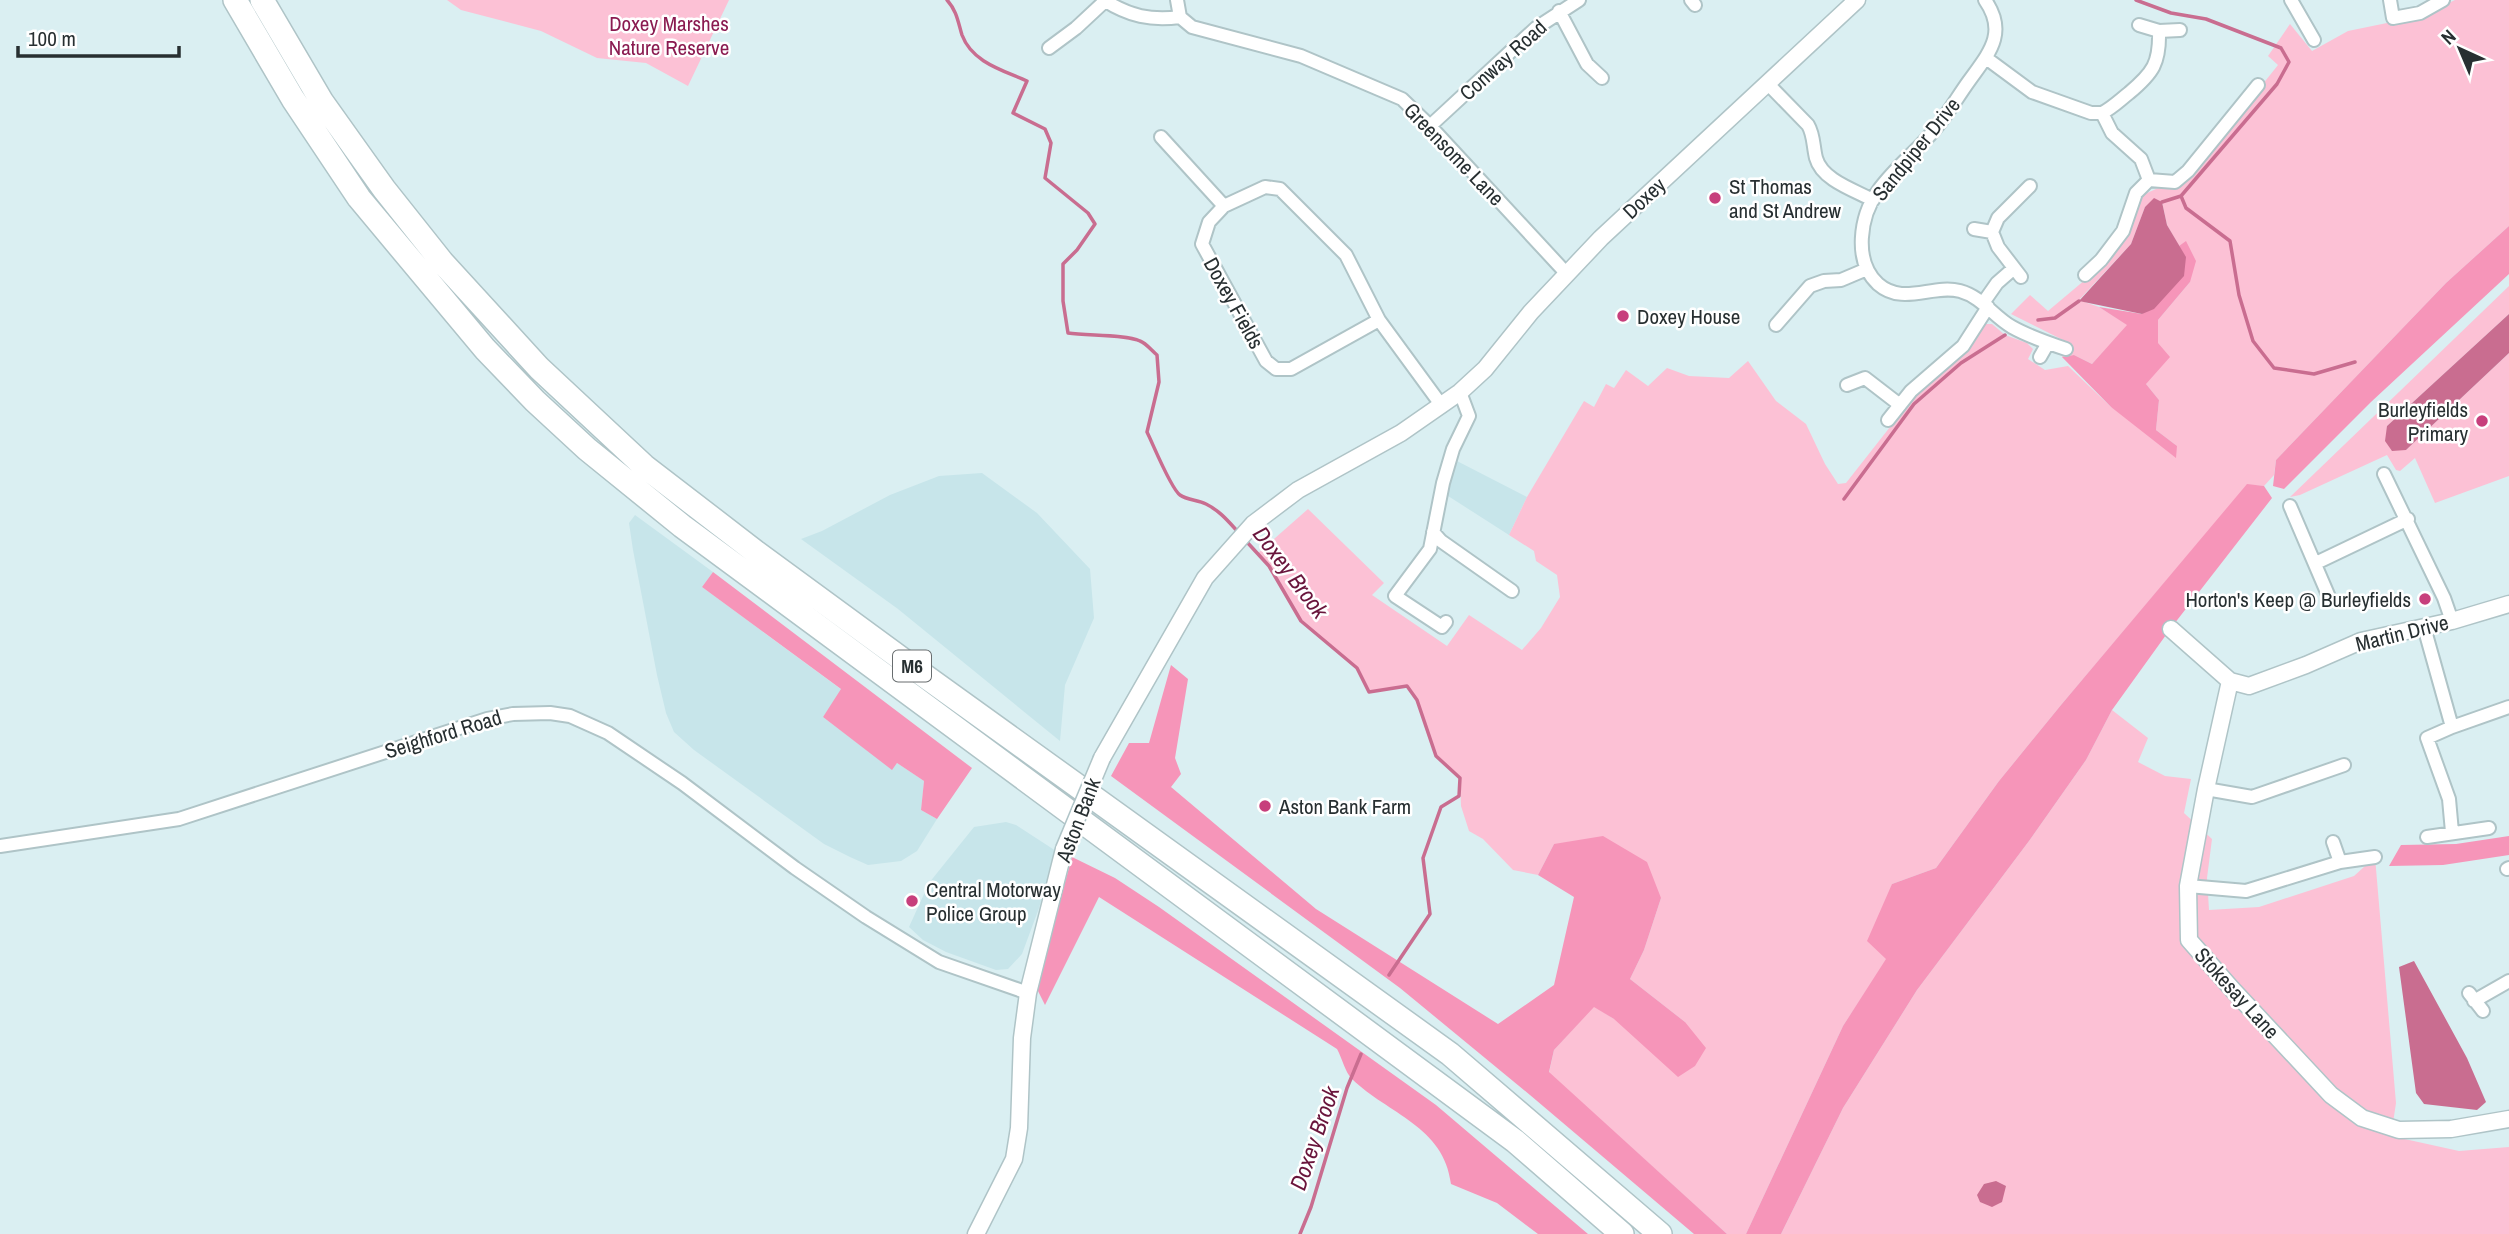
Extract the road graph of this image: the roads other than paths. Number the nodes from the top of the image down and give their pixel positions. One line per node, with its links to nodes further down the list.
1 (235, 0): 75 (highway, M6)
2 (262, 0): 76 (highway, M6)
3 (1177, 0): 12 (street)
4 (1579, 0): 11 (street, Conway Road)
5 (1857, 0): 20 (street, Doxey)
6 (1985, 0): 18 (street, Sandpiper Drive)
7 (2291, 0): 16 (street)
8 (2390, 0): 9 (street)
9 (2443, 0)
10 (1105, 1): 12 (street); 17 (street)
11 (1559, 11): 19 (street); 23 (street, Conway Road)
12 (1180, 17): 23 (street, Greensome Lane)
13 (2139, 25): 15 (street)
14 (2180, 30): 15 (street)
15 (2159, 31): 22 (street)
16 (2314, 40)
17 (1049, 48)
18 (1986, 58): 22 (street); 27 (street, Sandpiper Drive)
19 (1602, 78)
20 (1768, 84): 27 (street); 32 (street, Doxey)
21 (2258, 85): 25 (street)
22 (2102, 113): 25 (street)
23 (1430, 126): 32 (street, Greensome Lane)
24 (1161, 136): 28 (street)
25 (2149, 180): 33 (street)
26 (2030, 186): 30 (street)
27 (1873, 200): 31 (street, Sandpiper Drive)
28 (1224, 206): 35 (street); 35 (street, Doxey Fields)
29 (1974, 229): 30 (street)
30 (1992, 232): 34 (street)
31 (1867, 269): 34 (street); 36 (street)
32 (1566, 273): 41 (street, Doxey)
33 (2085, 275)
34 (1985, 305): 37 (street); 42 (street)
35 (1379, 320): 43 (street)
36 (1776, 325)
37 (2048, 343): 38 (street); 39 (street)
38 (2066, 349)
39 (2040, 357)
40 (1847, 384): 42 (street)
41 (1460, 392): 43 (street, Doxey); 48 (street)
42 (1899, 405): 44 (street)
43 (1442, 406): 71 (street, Aston Bank, bridge)
44 (1888, 420)
45 (2385, 474): 47 (street)
46 (2290, 506): 49 (street)
47 (2408, 519): 49 (street); 53 (street)
48 (1433, 532): 50 (street); 54 (street)
49 (2316, 563): 51 (street)
50 (1512, 591)
51 (2329, 597)
52 (2509, 604): 53 (street, Martin Drive)
53 (2452, 621): 55 (street, Martin Drive)
54 (1446, 622)
55 (2424, 627): 57 (street, Martin Drive); 59 (street)
56 (2171, 628): 57 (street)
57 (2230, 681): 61 (street, Stokesay Lane)
58 (2509, 707): 59 (street)
59 (2452, 727): 63 (street)
60 (2344, 765): 61 (street)
61 (2206, 789): 69 (street, Stokesay Lane)
62 (2489, 828): 63 (street)
63 (2452, 832): 64 (street)
64 (2427, 837)
65 (2333, 842): 68 (street)
66 (0, 846): 71 (street, Seighford Road)
67 (2375, 857): 68 (street)
68 (2340, 862): 69 (street)
69 (2188, 886): 73 (street, Stokesay Lane)
70 (2509, 981): 72 (street)
71 (1028, 993): 74 (street, Aston Bank)
72 (2475, 1002)
73 (2509, 1119)
74 (976, 1234)
75 (1622, 1234)
76 (1660, 1234)

